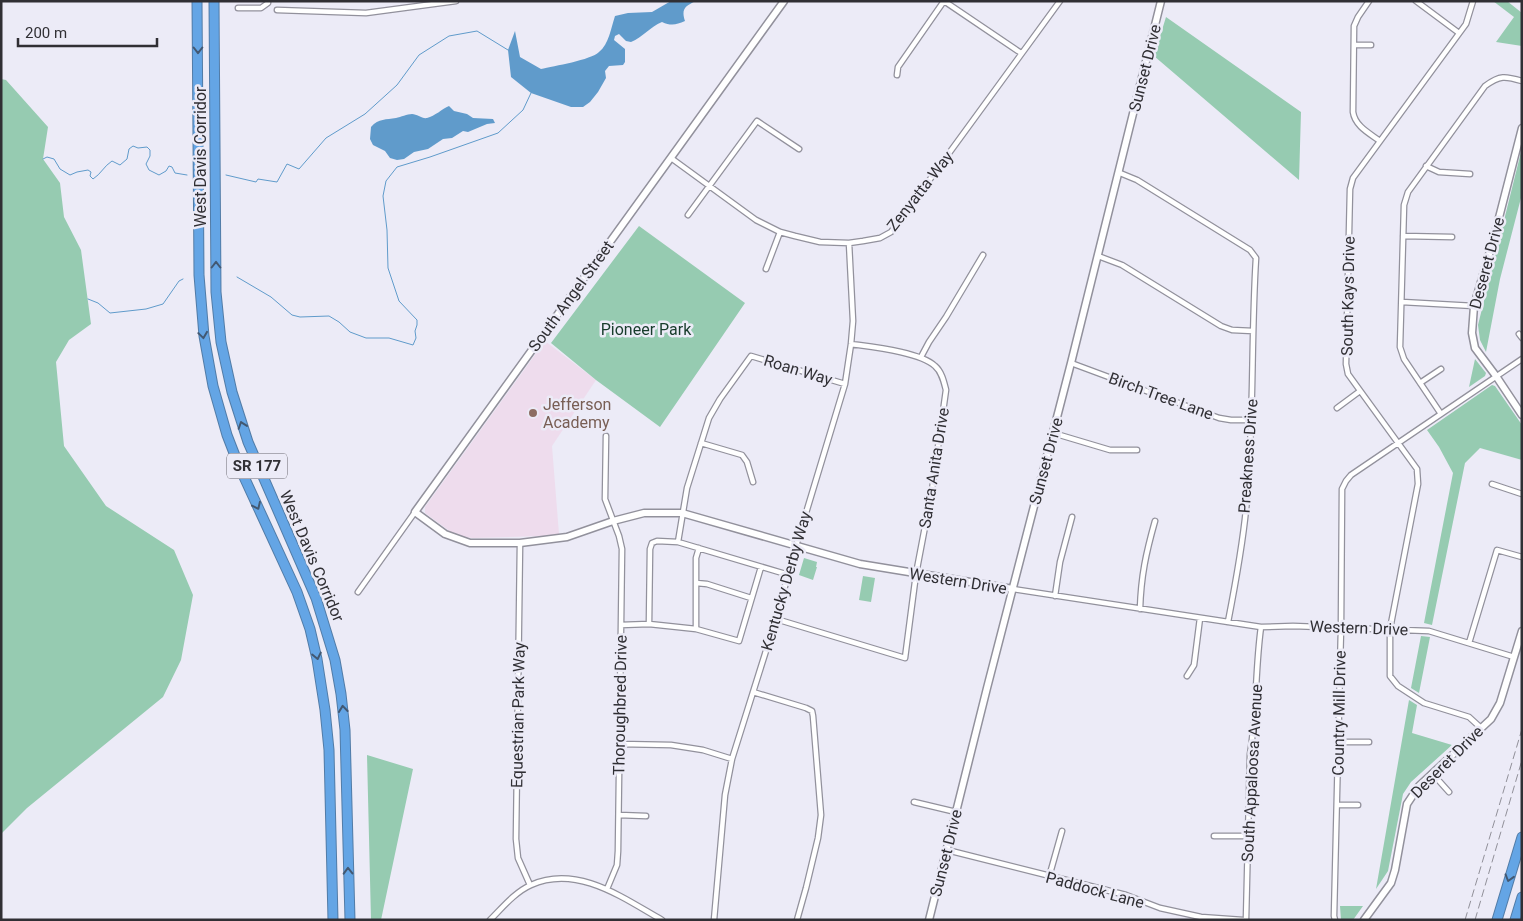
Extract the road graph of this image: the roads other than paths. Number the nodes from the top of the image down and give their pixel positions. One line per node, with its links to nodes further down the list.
1 (197, 1): 115 (highway, West Davis Corridor / SR 177, one-way to 115)
2 (214, 1): 116 (highway, West Davis Corridor / SR 177, one-way to 2)
3 (268, 1): 12 (street)
4 (456, 1): 13 (street)
5 (784, 1): 23 (street, South Angel Street)
6 (944, 1): 17 (street); 18 (street)
7 (1060, 1): 17 (street, Zenyatta Way)
8 (1162, 1): 25 (street, Sunset Drive)
9 (1369, 1): 15 (street)
10 (1416, 1): 14 (street)
11 (1472, 1): 14 (street, South Kays Drive)
12 (238, 8)
13 (277, 10)
14 (1459, 33): 21 (street, South Kays Drive)
15 (1354, 45): 16 (street); 21 (street)
16 (1371, 45)
17 (1021, 53): 32 (street, Zenyatta Way)
18 (897, 75)
19 (1522, 81): 24 (street)
20 (1522, 128): 37 (street, Deseret Drive)
21 (1380, 141): 47 (street, South Kays Drive)
22 (799, 149): 27 (street)
23 (670, 158): 27 (street, Zenyatta Way); 60 (street, South Angel Street)
24 (1426, 166): 26 (street); 30 (street)
25 (1120, 173): 34 (street, Sunset Drive); 38 (street, Preakness Drive)
26 (1470, 174)
27 (709, 186): 28 (street); 29 (street, Zenyatta Way)
28 (688, 215)
29 (780, 232): 32 (street, Zenyatta Way); 35 (street)
30 (1403, 236): 31 (street); 36 (street)
31 (1452, 237)
32 (849, 243): 39 (street, Kentucky Derby Way)
33 (983, 255): 40 (street)
34 (1098, 256): 38 (street); 42 (street, Sunset Drive)
35 (766, 269)
36 (1402, 302): 37 (street); 45 (street)
37 (1474, 306): 44 (street, Deseret Drive)
38 (1254, 331): 51 (street, Preakness Drive)
39 (851, 344): 40 (street); 46 (street, Kentucky Derby Way)
40 (921, 357): 71 (street, Santa Anita Drive)
41 (1522, 359): 44 (street, Country Mill Drive)
42 (1072, 364): 51 (street, Birch Tree Lane); 52 (street, Sunset Drive)
43 (1441, 369): 45 (street)
44 (1496, 376): 49 (street, Country Mill Drive); 50 (street, Deseret Drive)
45 (1420, 383): 49 (street)
46 (845, 384): 54 (street, Roan Way); 67 (street, Kentucky Derby Way)
47 (1360, 391): 48 (street); 55 (street, South Kays Drive)
48 (1336, 408)
49 (1441, 414): 55 (street, Country Mill Drive)
50 (1522, 414)
51 (1252, 420): 81 (street, Preakness Drive)
52 (1053, 434): 56 (street); 74 (street, Sunset Drive)
53 (606, 436): 63 (street, Thoroughbred Drive)
54 (701, 443): 57 (street); 61 (street)
55 (1398, 443): 85 (street, Country Mill Drive); 87 (street, South Kays Drive)
56 (1137, 450)
57 (753, 482)
58 (1492, 484): 59 (street)
59 (1522, 494)
60 (415, 512): 66 (street, Western Drive); 75 (street, South Angel Street)
61 (682, 513): 63 (street, Western Drive); 65 (street); 67 (street, Western Drive)
62 (1072, 517): 76 (street)
63 (613, 521): 66 (street, Western Drive); 83 (street, Thoroughbred Drive)
64 (1154, 521): 78 (street)
65 (678, 542): 68 (street); 82 (street)
66 (520, 543): 112 (street, Equestrian Park Way)
67 (796, 546): 71 (street, Western Drive); 72 (street, Kentucky Derby Way)
68 (699, 548): 70 (street); 73 (street)
69 (1522, 557): 89 (street)
70 (761, 567): 72 (street); 77 (street)
71 (916, 574): 74 (street, Western Drive); 80 (street, Santa Anita Drive)
72 (789, 575): 80 (street, Kentucky Derby Way)
73 (696, 583): 77 (street); 86 (street)
74 (1013, 589): 76 (street, Western Drive); 103 (street, Sunset Drive)
75 (358, 592)
76 (1055, 596): 78 (street, Western Drive)
77 (751, 598): 86 (street)
78 (1140, 609): 79 (street, Western Drive)
79 (1200, 618): 81 (street, Western Drive); 91 (street)
80 (776, 619): 92 (street, Kentucky Derby Way)
81 (1228, 622): 84 (street, Western Drive)
82 (649, 624): 83 (street); 86 (street)
83 (621, 625): 96 (street, Thoroughbred Drive)
84 (1261, 628): 85 (street, Western Drive); 108 (street, South Appaloosa Avenue)
85 (1341, 628): 87 (street, Western Drive); 94 (street, Country Mill Drive)
86 (696, 629)
87 (1390, 629): 89 (street, Western Drive); 93 (street, South Kays Drive)
88 (1522, 632): 90 (street, Deseret Drive)
89 (1468, 643): 90 (street, Western Drive)
90 (1514, 657): 93 (street, Deseret Drive)
91 (1187, 676)
92 (753, 692): 97 (street, Kentucky Derby Way); 120 (street)
93 (1481, 728): 98 (street, Deseret Drive)
94 (1337, 742): 95 (street); 101 (street, Country Mill Drive)
95 (1369, 742)
96 (620, 744): 97 (street); 104 (street, Thoroughbred Drive)
97 (732, 759): 119 (street, Kentucky Derby Way)
98 (1432, 773): 99 (street); 124 (street, Deseret Drive)
99 (1449, 792)
100 (914, 802): 103 (street)
101 (1337, 805): 102 (street); 123 (street, Country Mill Drive)
102 (1358, 805)
103 (956, 812): 110 (street, Sunset Drive)
104 (619, 815): 105 (street); 113 (street, Thoroughbred Drive)
105 (646, 816)
106 (1062, 831): 111 (street)
107 (1214, 836): 108 (street)
108 (1247, 836): 122 (street, South Appaloosa Avenue)
109 (1522, 837): 125 (highway, one-way to 125)
110 (947, 850): 111 (street, Paddock Lane); 121 (street, Sunset Drive)
111 (1049, 877): 122 (street, Paddock Lane)
112 (530, 885): 113 (street); 117 (street)
113 (607, 889): 118 (street)
114 (1522, 897): 126 (highway)
115 (333, 920)
116 (350, 920)
117 (490, 920)
118 (662, 920)
119 (714, 920)
120 (797, 920)
121 (929, 920)
122 (1245, 920)
123 (1336, 920)
124 (1364, 920)
125 (1497, 920)
126 (1515, 920)

